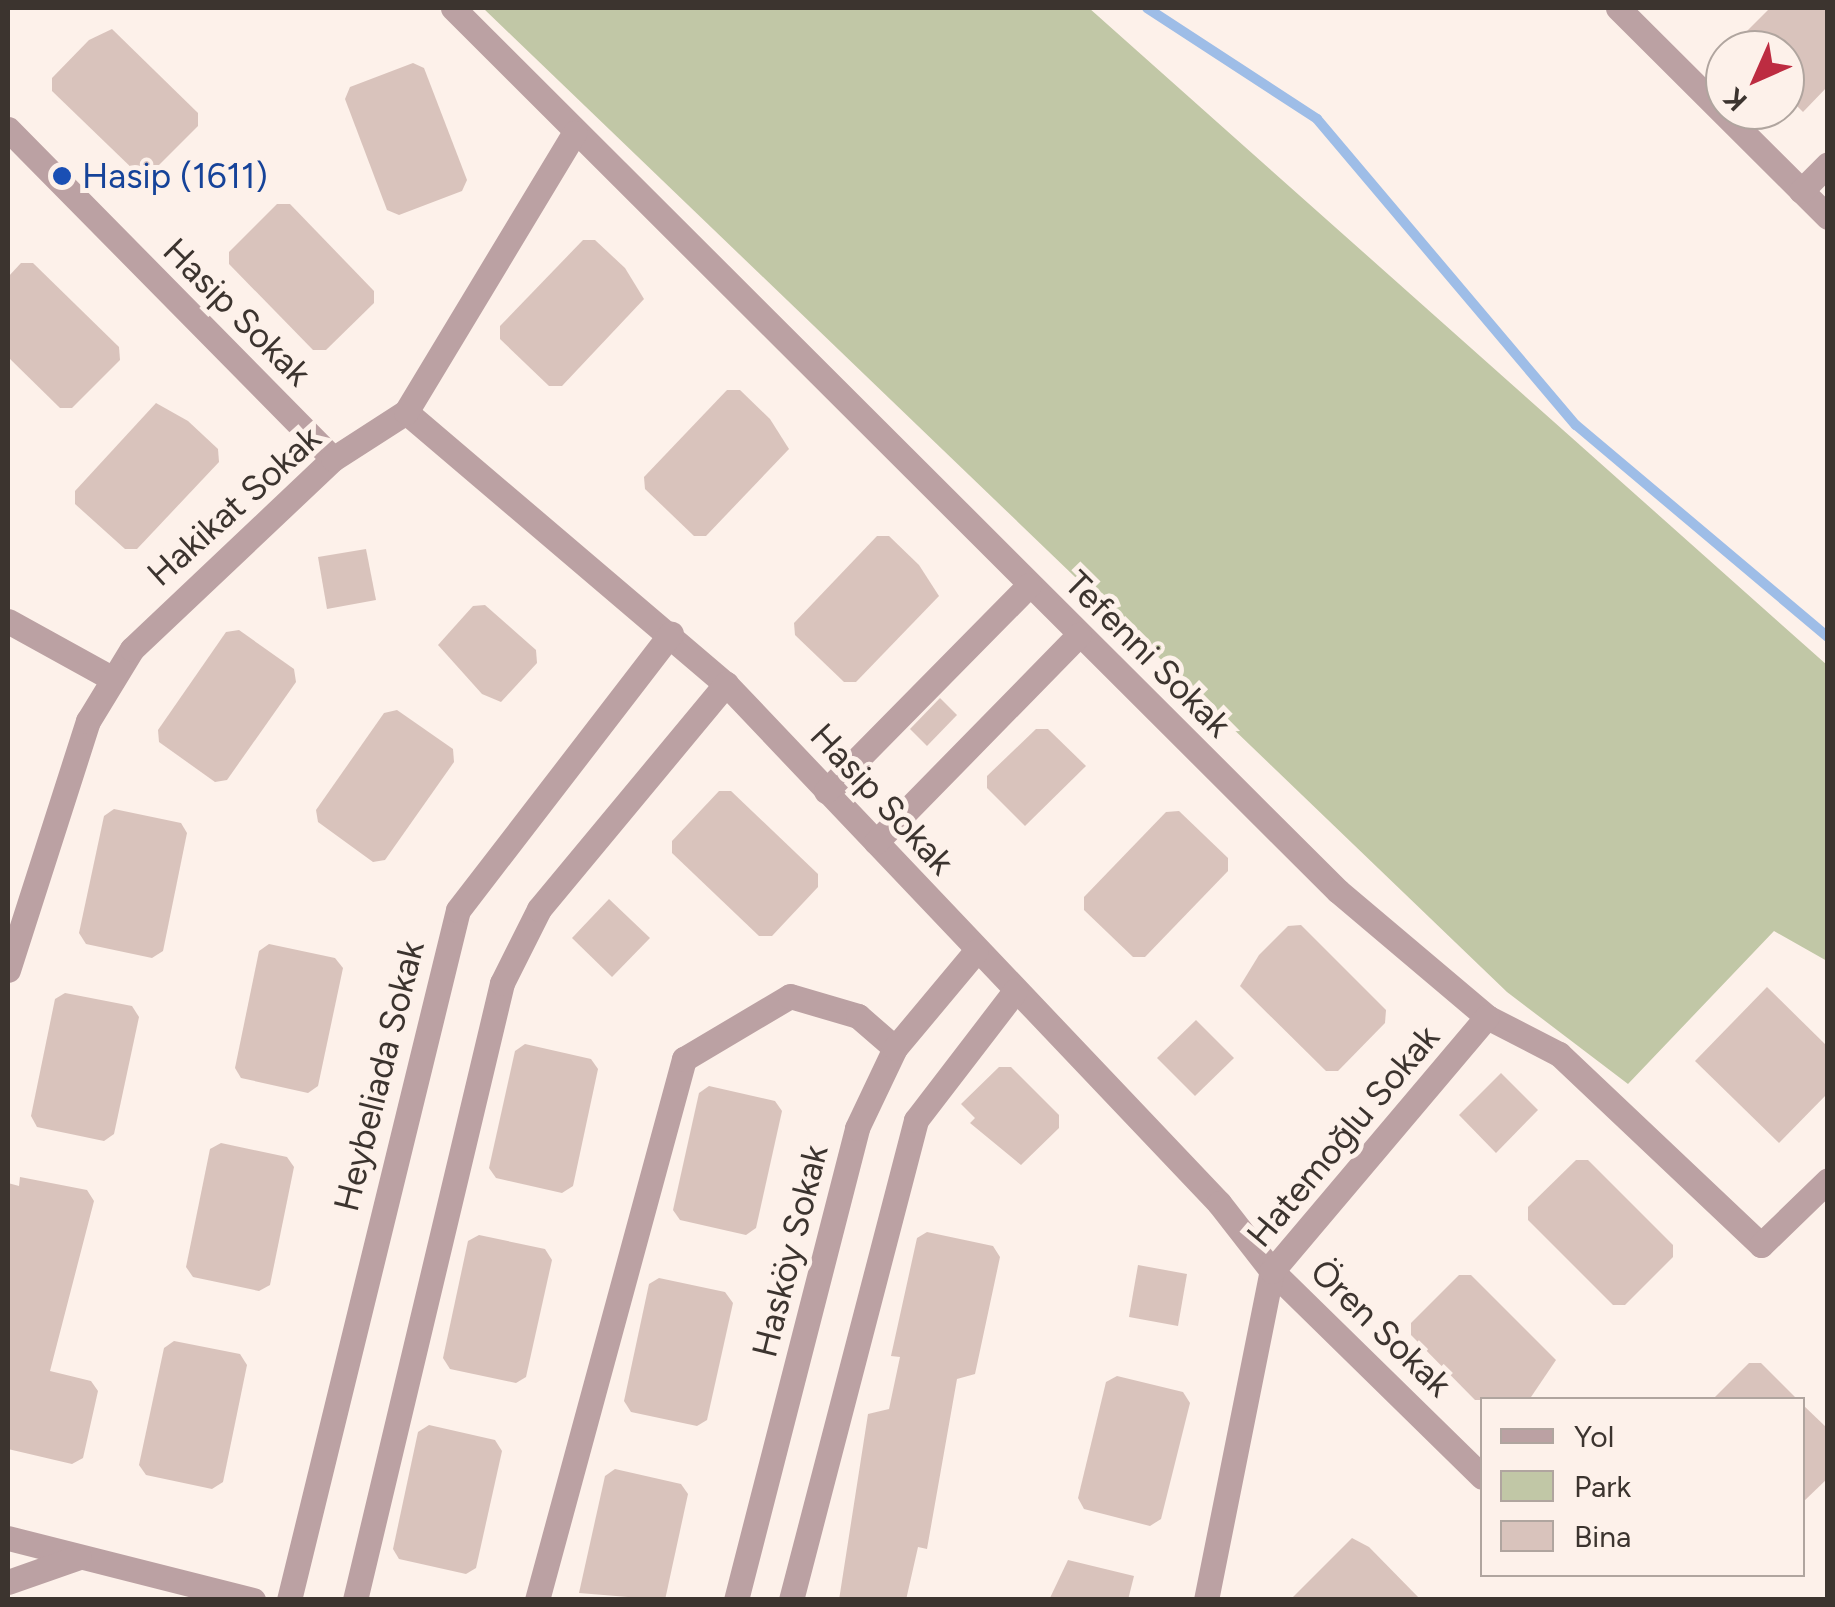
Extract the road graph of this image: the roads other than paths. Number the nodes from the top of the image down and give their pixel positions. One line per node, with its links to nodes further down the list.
1 (453, 8): 4 (street, Tefenni Sokak)
2 (1618, 8): 6 (street)
3 (8, 129): 9 (street, Hasip Sokak)
4 (574, 133): 8 (street, Hakikat Sokak); 10 (street, Tefenni Sokak)
5 (1828, 164): 6 (street)
6 (1801, 191): 7 (street)
7 (1828, 216)
8 (406, 412): 9 (street, Hakikat Sokak); 12 (street, Hasip Sokak)
9 (334, 459): 14 (street, Hakikat Sokak)
10 (1029, 586): 13 (street, Tefenni Sokak); 16 (street)
11 (8, 621): 14 (street)
12 (671, 633): 15 (street, Hasip Sokak); 30 (street, Heybeliada Sokak)
13 (1080, 635): 17 (street); 21 (street, Tefenni Sokak)
14 (113, 679): 19 (street, Hakikat Sokak)
15 (726, 684): 16 (street, Hasip Sokak); 31 (street)
16 (826, 791): 17 (street, Hasip Sokak)
17 (876, 842): 18 (street, Hasip Sokak)
18 (976, 951): 20 (street, Hasip Sokak); 22 (street, Hasköy Sokak)
19 (8, 965)
20 (1015, 991): 24 (street, Hasip Sokak); 34 (street)
21 (1487, 1017): 23 (street, Tefenni Sokak); 24 (street, Hatemoğlu Sokak)
22 (894, 1048): 32 (street); 33 (street, Hasköy Sokak)
23 (1828, 1180)
24 (1272, 1271): 25 (street, Ören Sokak); 35 (street, Hatemoğlu Sokak)
25 (1480, 1475)
26 (8, 1538): 27 (street)
27 (79, 1557): 28 (street); 29 (street)
28 (8, 1582)
29 (253, 1600)
30 (288, 1600)
31 (356, 1600)
32 (536, 1600)
33 (736, 1600)
34 (791, 1600)
35 (1206, 1600)

